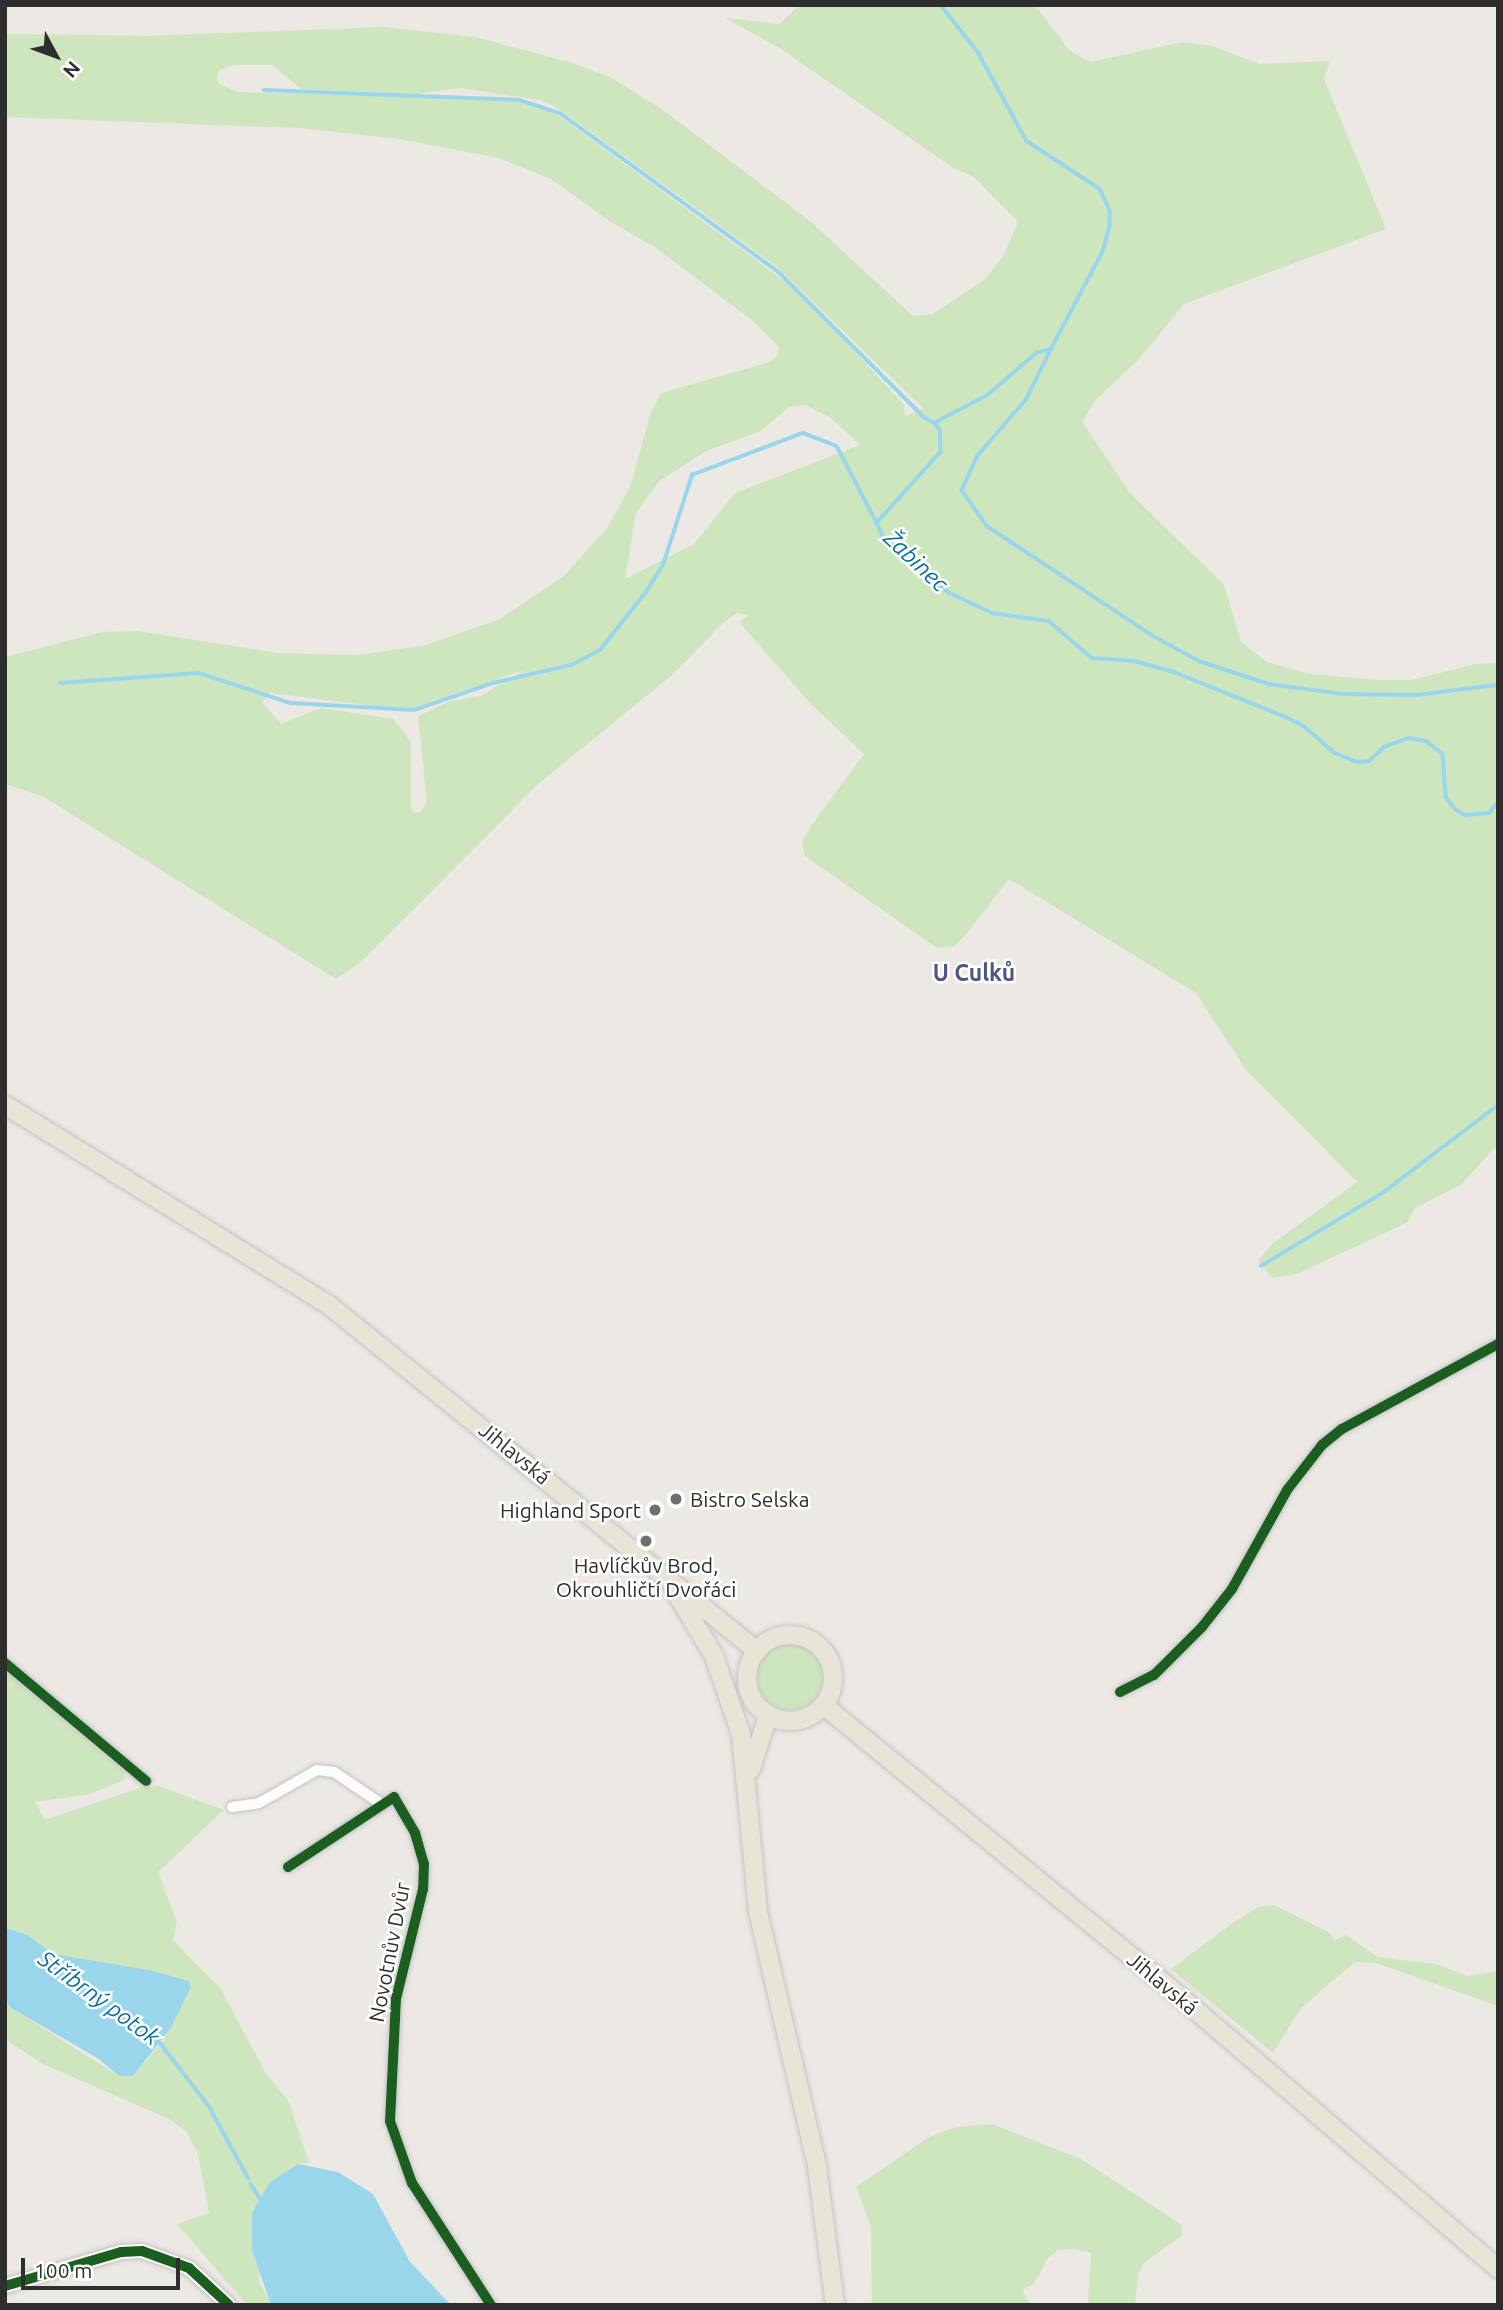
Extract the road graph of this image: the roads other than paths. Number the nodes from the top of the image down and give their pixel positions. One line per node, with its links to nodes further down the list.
1 (5, 1105): 3 (main road, Jihlavská)
2 (1498, 1343): 6 (street)
3 (649, 1562): 4 (main road, Jihlavská); 10 (main road)
4 (757, 1651): 7 (main road); 8 (main road)
5 (5, 1663): 9 (street)
6 (1119, 1692)
7 (823, 1705): 8 (main road); 14 (main road, Jihlavská)
8 (768, 1715): 10 (main road)
9 (146, 1781)
10 (747, 1793): 18 (main road)
11 (380, 1802): 12 (street, Novotnův Dvůr); 13 (street); 17 (street, Novotnův Dvůr)
12 (232, 1807)
13 (288, 1867)
14 (1498, 2268)
15 (5, 2286): 16 (street)
16 (229, 2305)
17 (491, 2305)
18 (835, 2305)

